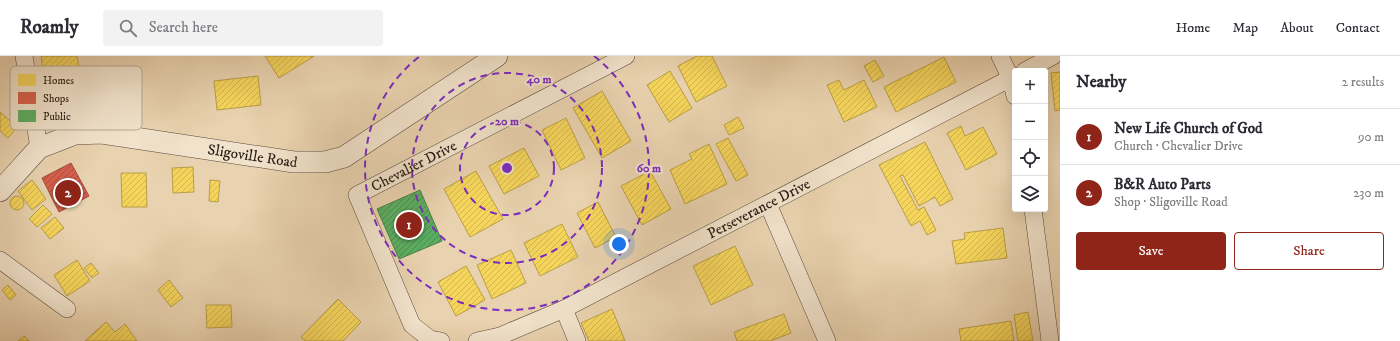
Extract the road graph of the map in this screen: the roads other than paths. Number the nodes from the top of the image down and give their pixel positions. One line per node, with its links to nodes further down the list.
1 (24, 56): 6 (street)
2 (497, 56): 11 (street, Sligoville Road)
3 (626, 56): 18 (street, Chevalier Drive)
4 (1000, 56): 8 (street)
5 (1053, 56): 7 (street, Perseverance Drive)
6 (26, 66)
7 (1030, 68)
8 (1012, 69)
9 (1012, 78): 13 (street, Perseverance Drive)
10 (36, 130): 11 (street)
11 (39, 148): 12 (street, Sligoville Road)
12 (0, 191)
13 (768, 204): 17 (street, Perseverance Drive); 21 (street)
14 (1033, 212): 22 (street)
15 (0, 260): 16 (street)
16 (67, 309)
17 (564, 309): 19 (street, Perseverance Drive); 20 (street)
18 (441, 341)
19 (477, 341)
20 (577, 341)
21 (827, 341)
22 (1050, 341)

